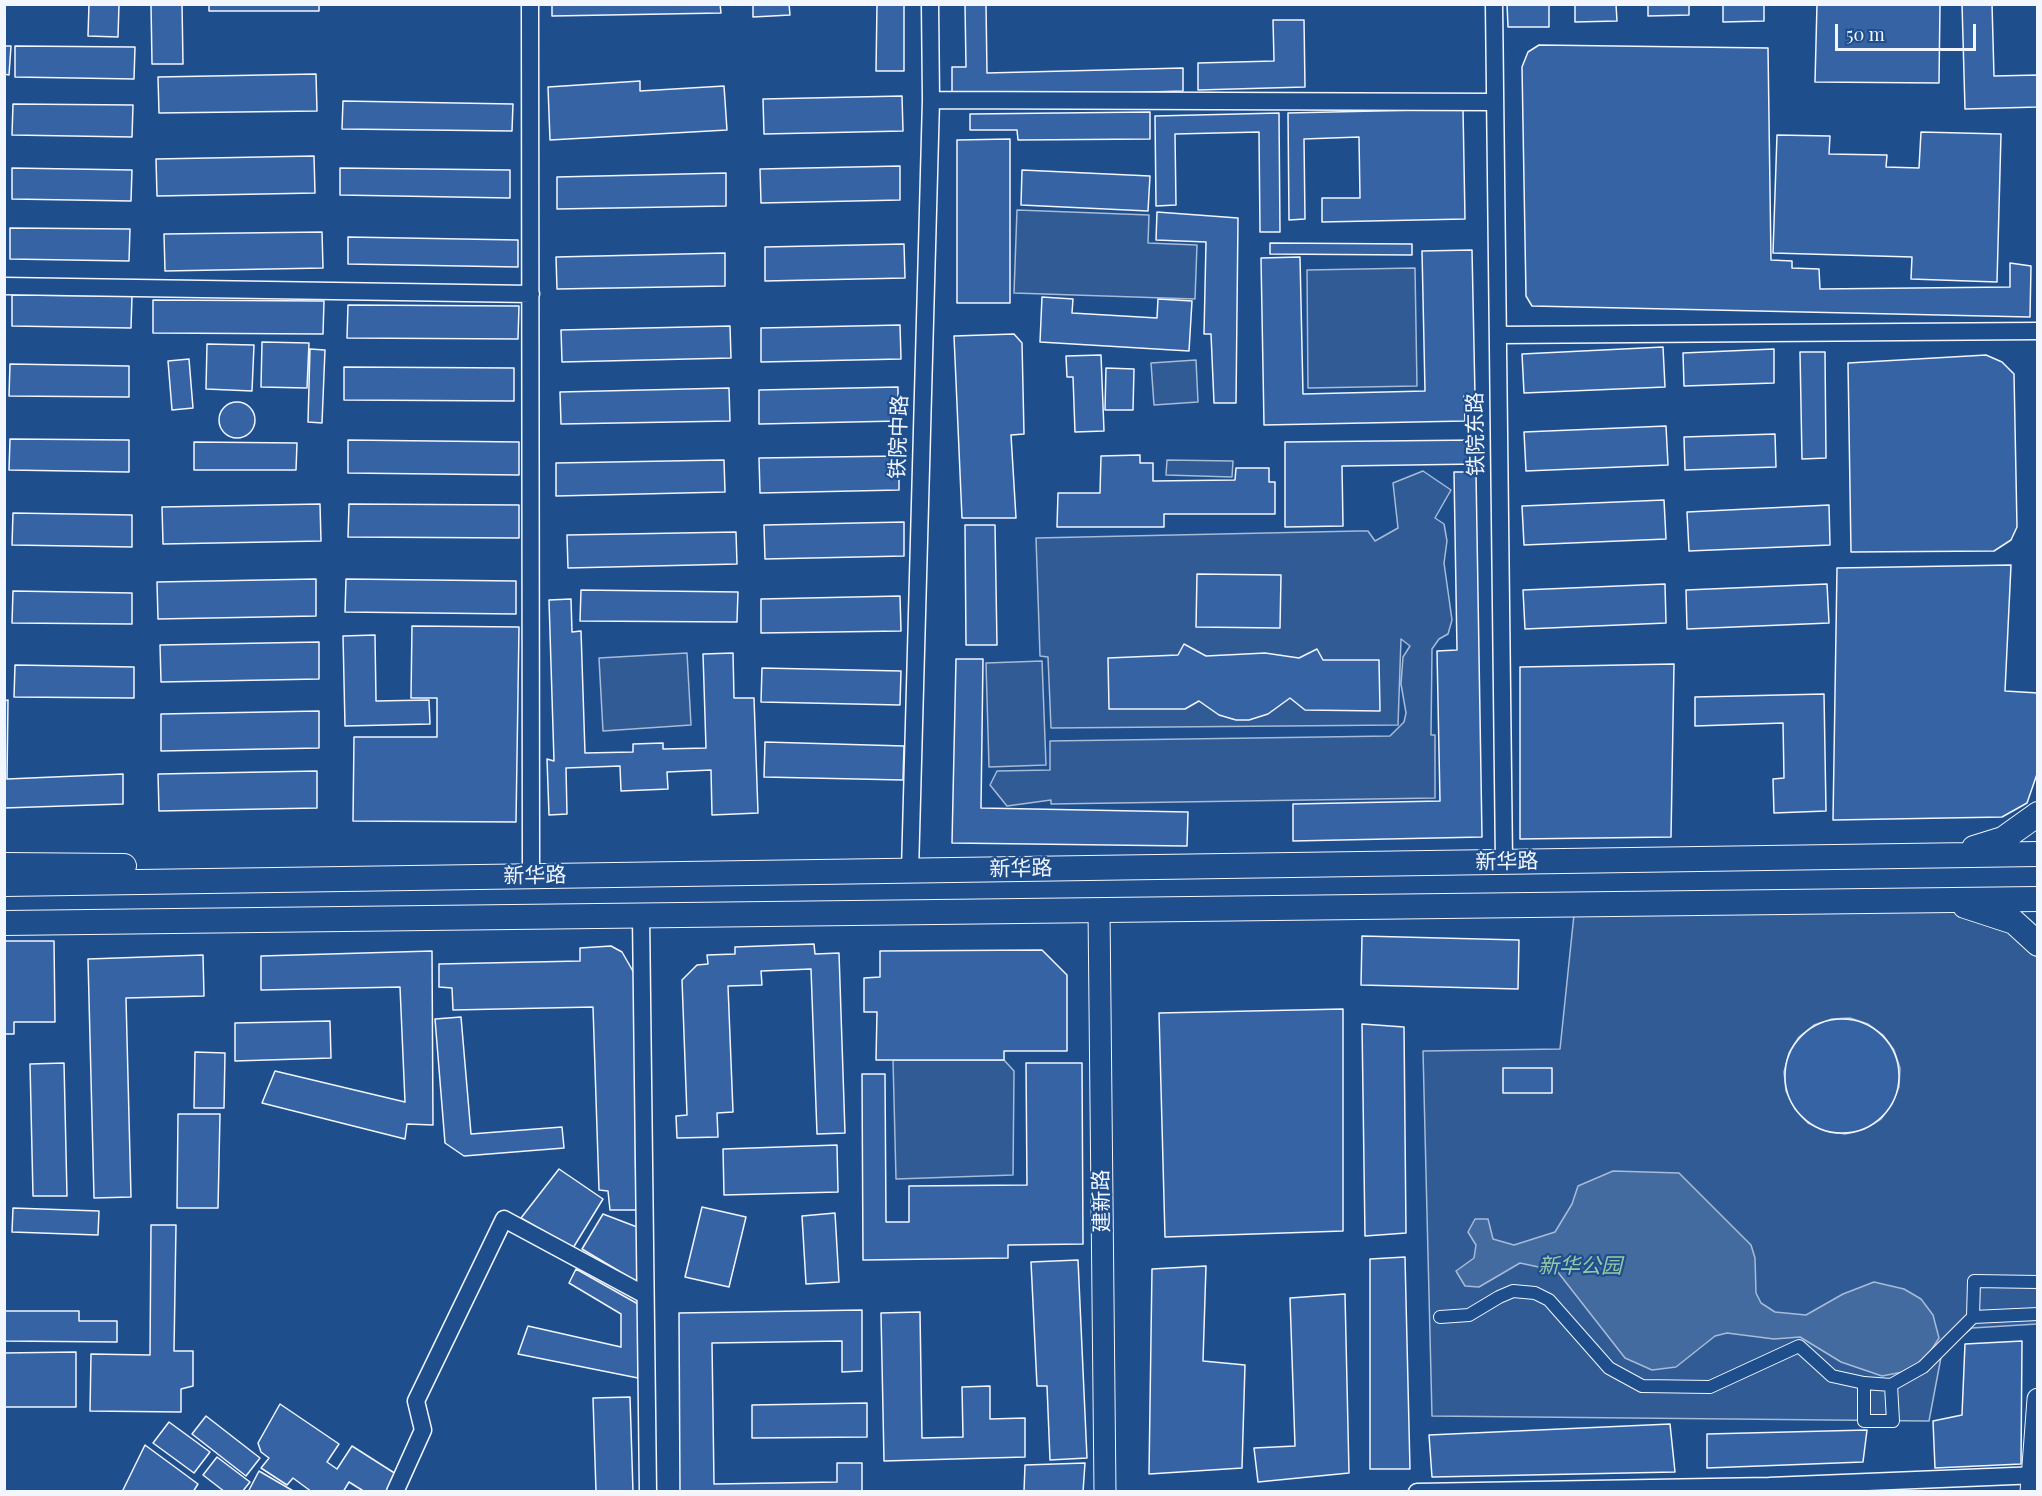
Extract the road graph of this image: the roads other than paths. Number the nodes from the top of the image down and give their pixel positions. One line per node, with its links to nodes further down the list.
1 (530, 4): 7 (street)
2 (930, 4): 4 (street, 铁院中路)
3 (1494, 4): 5 (street, 铁院东路)
4 (931, 100): 5 (street); 15 (street, 铁院中路)
5 (1495, 102): 9 (street, 铁院东路)
6 (4, 286): 7 (street)
7 (531, 294): 16 (street)
8 (2037, 331): 9 (street)
9 (1498, 335): 13 (street, 铁院东路)
10 (2037, 814): 12 (main road)
11 (2037, 854): 12 (main road, 新华路)
12 (1953, 855): 13 (main road, 新华路)
13 (1504, 862): 15 (main road, 新华路)
14 (4, 865): 17 (main road)
15 (910, 870): 16 (main road, 新华路)
16 (531, 876): 17 (main road, 新华路)
17 (202, 881): 18 (main road, 新华路)
18 (4, 884)
19 (2037, 899): 20 (main road, 新华路)
20 (1946, 900): 21 (main road, 新华路); 24 (main road)
21 (1099, 910): 22 (main road, 新华路); 37 (street, 建新路)
22 (641, 916): 23 (main road, 新华路); 26 (street)
23 (8, 924)
24 (2037, 944)
25 (2037, 1282): 29 (street)
26 (645, 1296): 35 (street); 36 (street)
27 (2037, 1314): 29 (street)
28 (1440, 1317): 30 (street)
29 (1973, 1317): 31 (street)
30 (1864, 1383): 31 (street); 31 (street)
31 (1891, 1385)
32 (2037, 1399): 33 (street)
33 (2034, 1480): 34 (street)
34 (1769, 1489): 38 (street)
35 (395, 1491)
36 (648, 1491)
37 (1105, 1491)
38 (1417, 1491)

